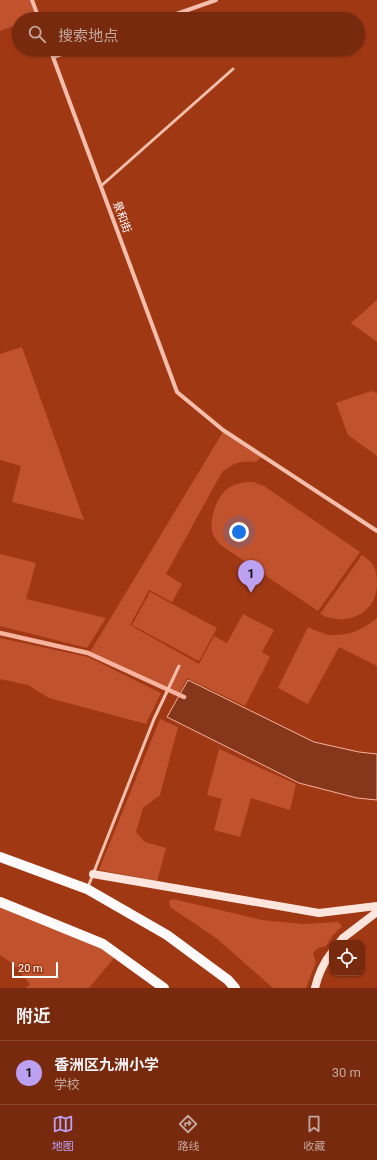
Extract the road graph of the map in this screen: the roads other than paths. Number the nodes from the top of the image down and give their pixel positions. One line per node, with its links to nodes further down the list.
1 (32, 0): 3 (street)
2 (216, 0): 4 (street)
3 (36, 12)
4 (182, 12)
5 (56, 56): 6 (street)
6 (53, 57): 8 (street, 景和街)
7 (233, 69): 8 (lane)
8 (101, 186): 9 (street, 景和街)
9 (377, 532)
10 (179, 666): 12 (lane)
11 (0, 857): 13 (main road)
12 (93, 874): 13 (lane); 15 (street)
13 (87, 889): 20 (main road)
14 (0, 902): 19 (main road)
15 (377, 906)
16 (377, 912): 17 (street)
17 (341, 940)
18 (329, 956): 21 (street)
19 (164, 988)
20 (235, 988)
21 (315, 988)

